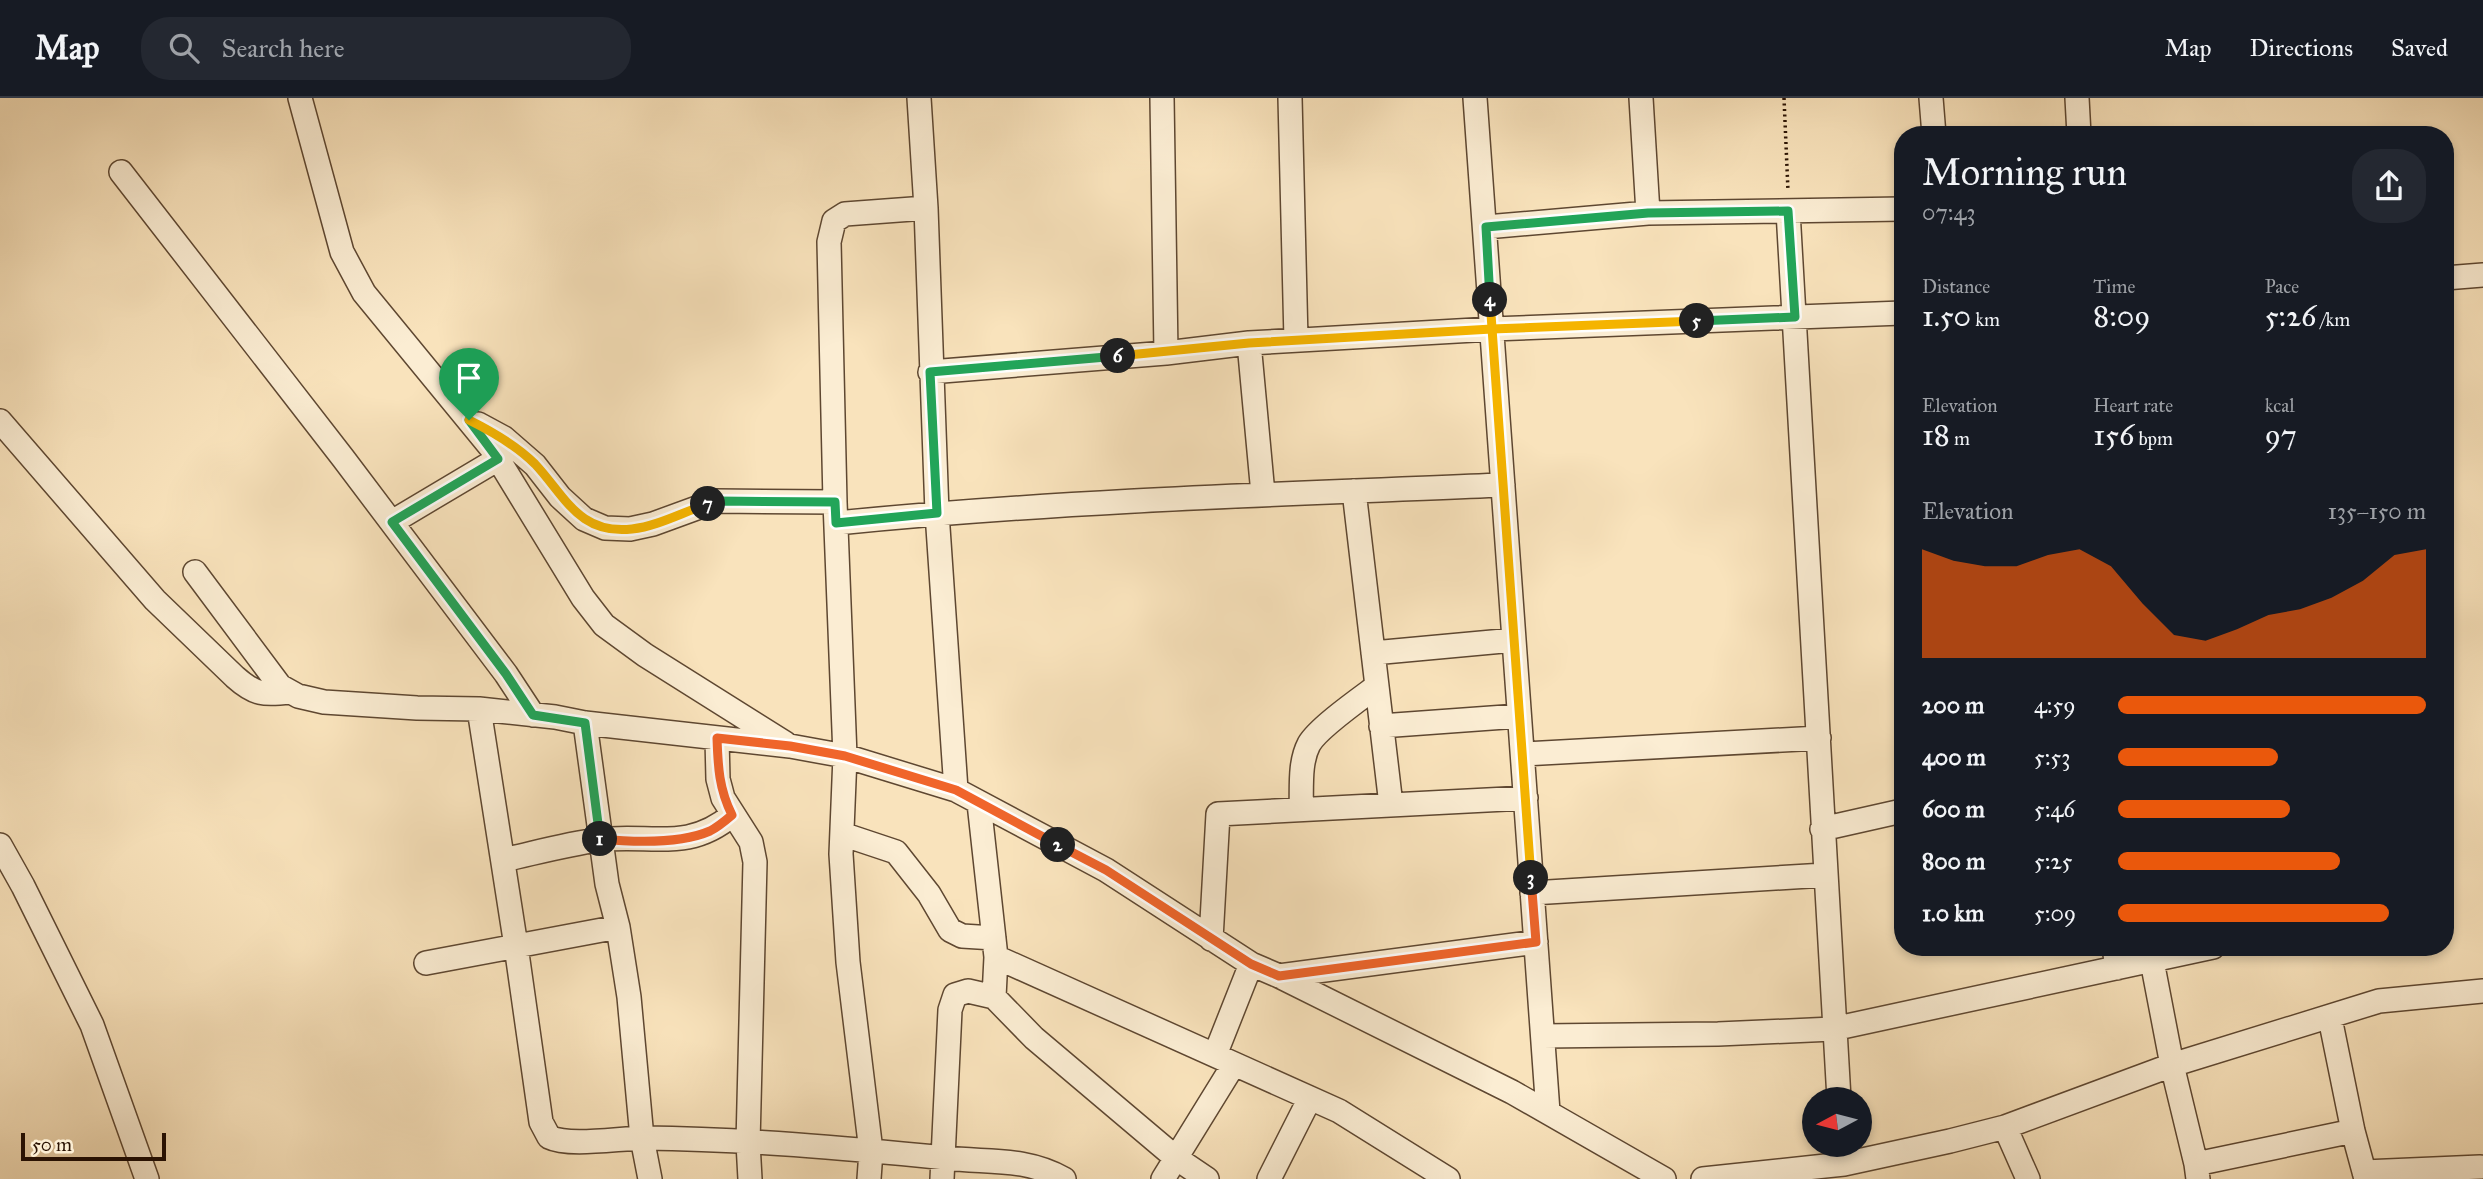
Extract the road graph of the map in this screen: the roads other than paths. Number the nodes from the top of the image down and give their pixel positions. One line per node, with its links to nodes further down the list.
1 (300, 98): 26 (street)
2 (919, 98): 12 (street)
3 (1162, 98): 24 (street)
4 (1290, 98): 22 (street)
5 (1475, 98): 16 (street)
6 (1641, 98): 15 (street)
7 (1931, 98): 9 (street)
8 (2077, 98): 10 (street)
9 (1933, 126)
10 (2079, 126)
11 (121, 172): 34 (street)
12 (926, 208): 25 (street); 32 (street)
13 (1894, 209): 14 (street)
14 (1788, 211): 15 (street); 20 (street)
15 (1648, 213): 16 (street)
16 (1486, 227): 21 (street)
17 (2483, 275): 18 (street)
18 (2454, 277)
19 (1894, 313): 20 (street)
20 (1795, 317): 21 (street); 46 (street)
21 (1492, 329): 22 (street); 29 (street)
22 (1296, 341): 23 (street)
23 (1249, 343): 24 (street); 31 (street)
24 (1166, 353): 25 (street)
25 (930, 372): 33 (street)
26 (469, 420): 28 (street); 32 (street)
27 (0, 421): 39 (street)
28 (498, 459): 34 (street); 47 (street)
29 (1503, 485): 30 (street); 36 (street)
30 (1354, 491): 31 (street); 37 (street)
31 (1263, 494): 33 (street)
32 (836, 513): 33 (street); 49 (street)
33 (937, 513): 50 (street)
34 (392, 522): 41 (street)
35 (195, 572): 39 (street)
36 (1514, 640): 37 (street); 42 (street)
37 (1373, 653): 38 (street)
38 (1377, 686): 44 (street); 54 (street)
39 (289, 692): 40 (street)
40 (479, 709): 41 (street); 61 (street)
41 (533, 715): 43 (street)
42 (1519, 716): 44 (street); 48 (street)
43 (585, 723): 45 (street); 59 (street)
44 (1381, 726): 53 (street)
45 (717, 738): 47 (street); 56 (street)
46 (1819, 738): 48 (street); 57 (street)
47 (790, 746): 49 (street)
48 (1523, 754): 51 (street)
49 (845, 756): 50 (street); 58 (street)
50 (956, 790): 52 (street)
51 (1526, 798): 53 (street); 63 (street)
52 (979, 803): 65 (street); 68 (street)
53 (1391, 805): 54 (street)
54 (1301, 809): 65 (street)
55 (1894, 813): 57 (street)
56 (732, 815): 59 (street); 88 (street)
57 (1822, 829): 62 (street)
58 (842, 834): 68 (street); 89 (street)
59 (600, 839): 61 (street); 64 (street)
60 (0, 845): 97 (street)
61 (503, 860): 67 (street)
62 (1825, 875): 63 (street); 78 (street)
63 (1532, 893): 66 (street)
64 (618, 927): 67 (street); 87 (street)
65 (1212, 939): 73 (street)
66 (1536, 942): 74 (street); 79 (street)
67 (516, 946): 72 (street); 87 (street)
68 (995, 947): 76 (street); 80 (street)
69 (2174, 956): 71 (street)
70 (2116, 958): 71 (street); 78 (street)
71 (2152, 961): 81 (street)
72 (426, 963)
73 (1251, 964): 74 (street); 80 (street)
74 (1279, 976): 84 (street)
75 (2483, 991): 77 (street)
76 (994, 998): 90 (street); 93 (street)
77 (2330, 1018): 81 (street); 86 (street)
78 (1833, 1028): 79 (street); 82 (street)
79 (1543, 1037): 84 (street)
80 (1224, 1059): 83 (street); 90 (street)
81 (2172, 1065): 85 (street); 94 (street)
82 (1838, 1087)
83 (1310, 1098): 96 (street); 104 (street)
84 (1548, 1112): 105 (street)
85 (2005, 1127): 91 (street); 107 (street)
86 (2353, 1131): 94 (street); 95 (street)
87 (642, 1138): 88 (street); 98 (street)
88 (748, 1143): 89 (street); 99 (street)
89 (871, 1151): 93 (street); 100 (street)
90 (1177, 1158): 102 (street); 103 (street)
91 (1844, 1162): 106 (street)
92 (2482, 1166): 95 (street)
93 (942, 1168): 101 (street)
94 (2197, 1172)
95 (2365, 1176)
96 (1444, 1178)
97 (147, 1179)
98 (650, 1179)
99 (750, 1179)
100 (869, 1179)
101 (1064, 1179)
102 (1163, 1179)
103 (1207, 1179)
104 (1269, 1179)
105 (1664, 1179)
106 (1703, 1179)
107 (2028, 1179)

